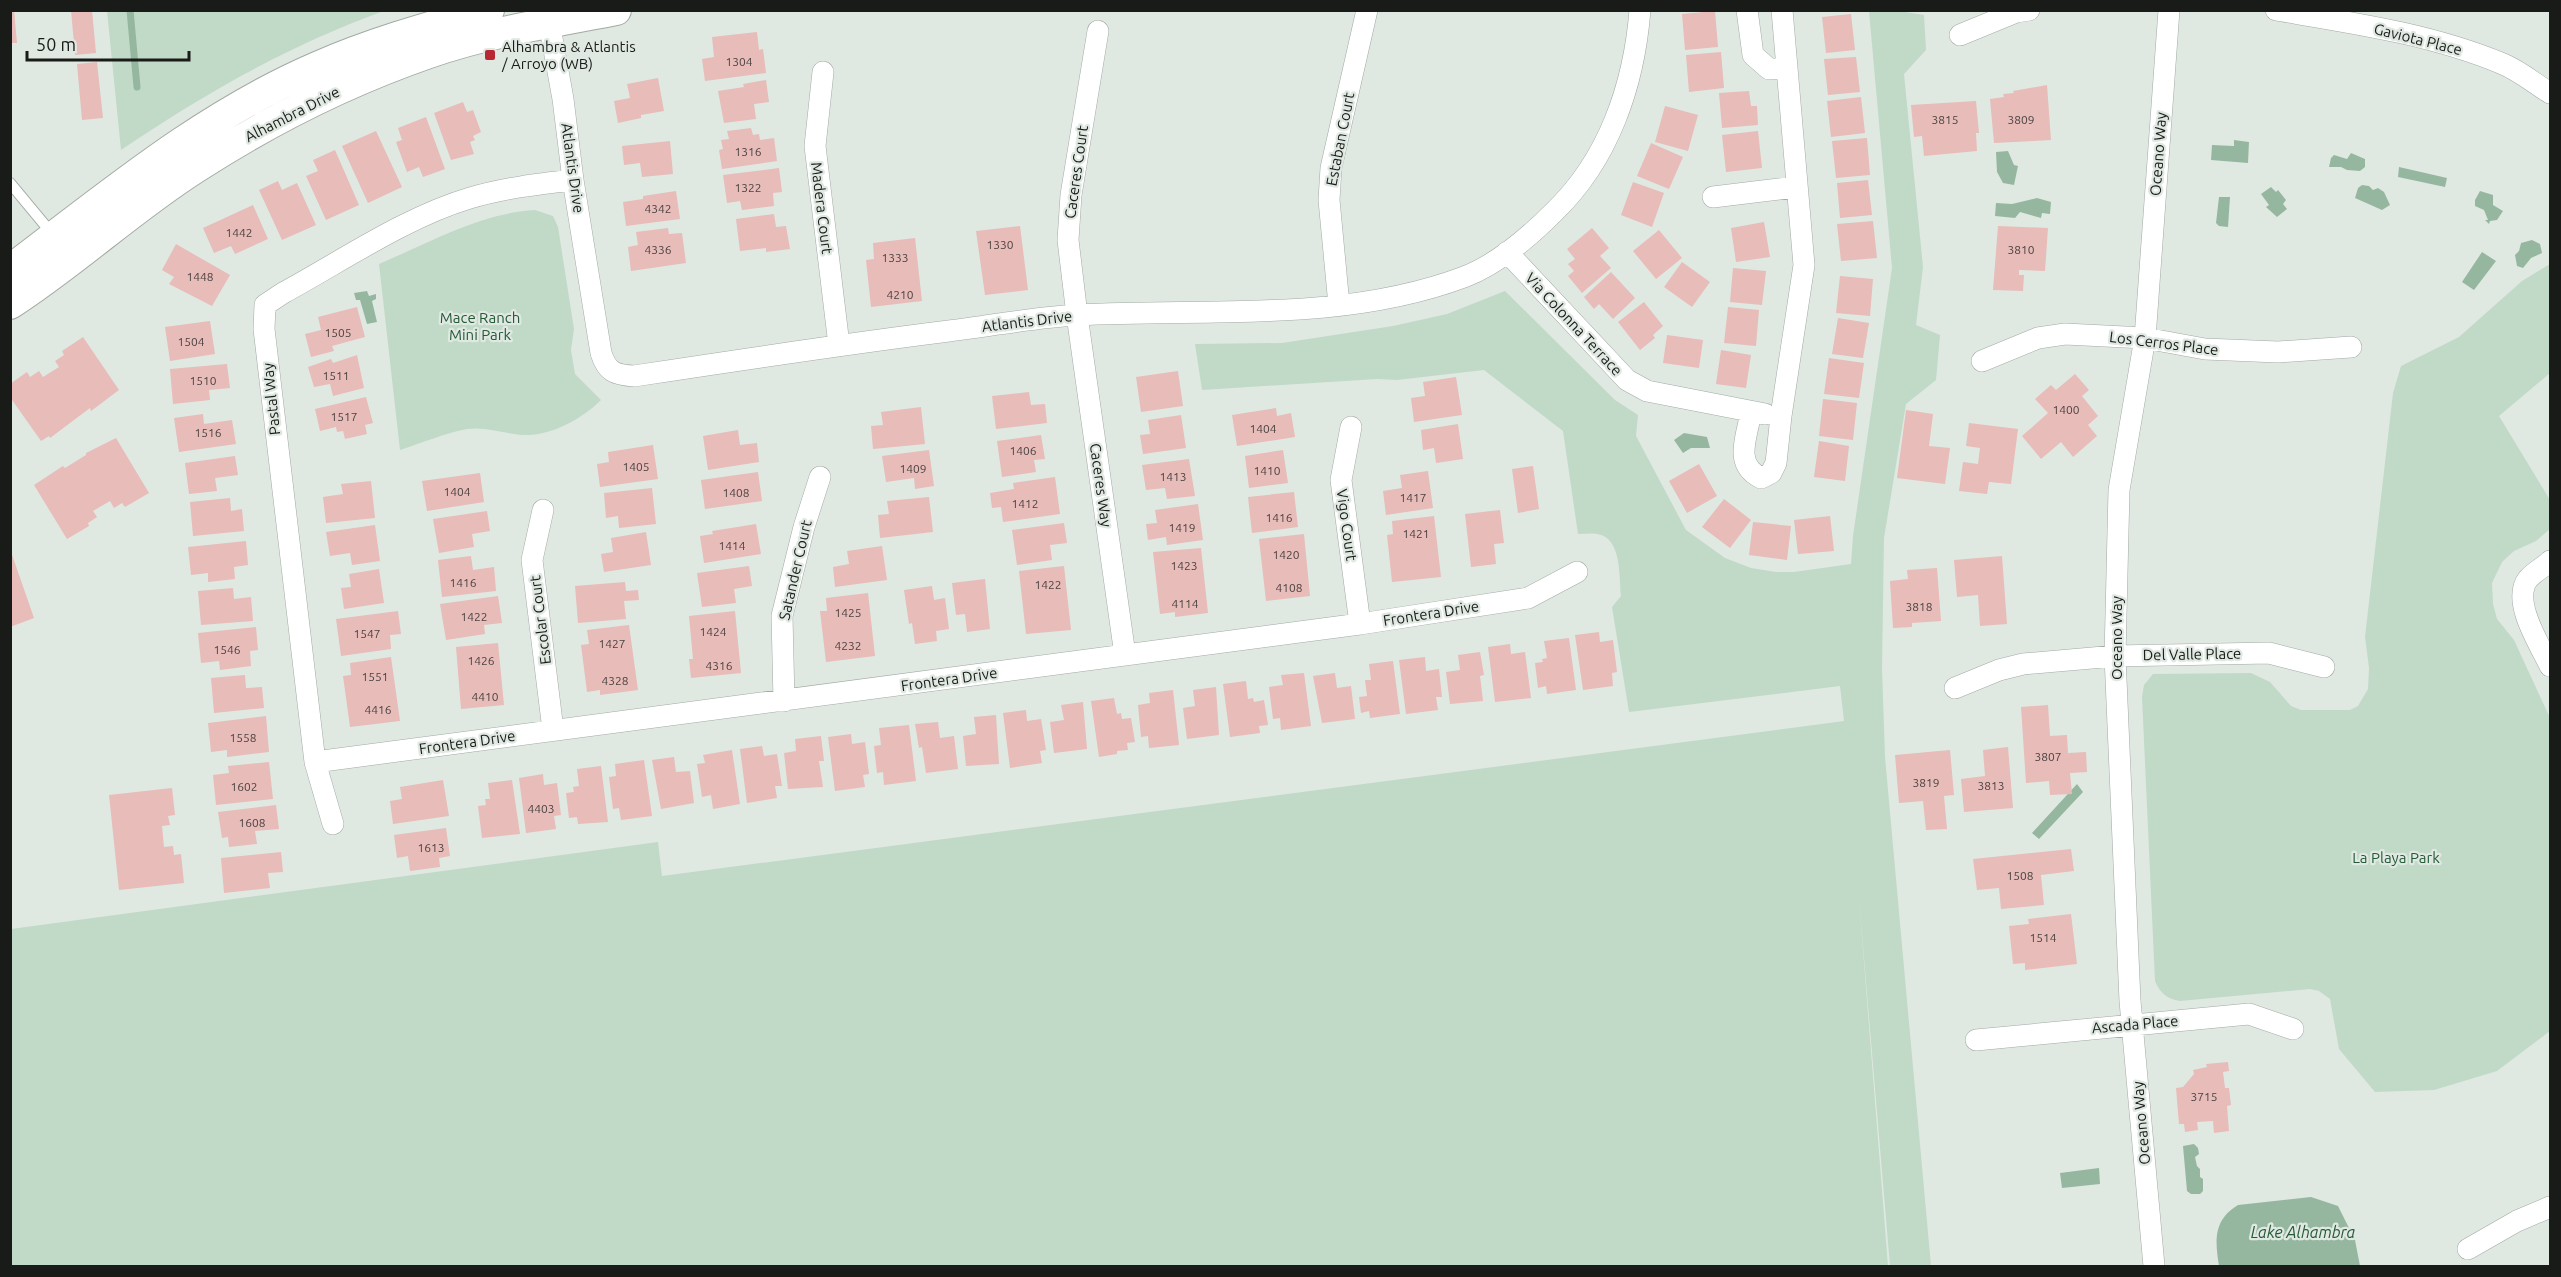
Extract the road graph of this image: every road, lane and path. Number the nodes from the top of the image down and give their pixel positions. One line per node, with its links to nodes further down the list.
1 (489, 10): 20 (main road, Alhambra Drive)
2 (616, 10): 10 (main road, Alhambra Drive)
3 (1367, 10): 24 (street, Estaban Court)
4 (1640, 10): 21 (street, Atlantis Drive)
5 (1747, 10): 13 (street)
6 (1782, 10): 13 (street)
7 (2029, 10): 12 (street)
8 (2169, 10): 26 (street, Oceano Way)
9 (2276, 10): 15 (street, Gaviota Place)
10 (548, 17): 16 (street, Atlantis Drive); 20 (main road, Alhambra Drive)
11 (1098, 31): 25 (street, Caceres Court)
12 (1960, 35)
13 (1787, 68): 18 (street)
14 (823, 72): 27 (street, Madera Court)
15 (2550, 93)
16 (573, 180): 27 (street, Atlantis Drive); 45 (street, Pastal Way)
17 (10, 183): 20 (lane)
18 (1796, 187): 19 (street); 31 (street)
19 (1713, 197)
20 (64, 247): 22 (main road, Alhambra Drive); 23 (main road, Alhambra Drive)
21 (1507, 252): 24 (street, Atlantis Drive); 30 (street, Via Colonna Terrace)
22 (10, 270)
23 (10, 304)
24 (1339, 305): 25 (street, Atlantis Drive)
25 (1077, 315): 27 (street, Atlantis Drive); 38 (street, Caceres Way)
26 (2145, 338): 28 (street, Los Cerros Place); 29 (street, Los Cerros Place); 39 (street, Oceano Way)
27 (839, 345)
28 (2351, 347)
29 (1982, 361)
30 (1751, 412): 31 (street, Via Colonna Terrace); 31 (street)
31 (1781, 416)
32 (1351, 427): 37 (street, Vigo Court)
33 (820, 477): 43 (street, Satander Court)
34 (543, 510): 44 (street, Escolar Court)
35 (2550, 561): 40 (street)
36 (1577, 572): 37 (street, Frontera Drive)
37 (1360, 624): 38 (street, Frontera Drive)
38 (1125, 655): 43 (street, Frontera Drive)
39 (2115, 656): 41 (street, Del Valle Place); 42 (street, Del Valle Place); 47 (street, Oceano Way)
40 (2550, 666)
41 (2324, 667)
42 (1955, 688)
43 (784, 701): 44 (street, Frontera Drive)
44 (553, 730): 45 (street, Frontera Drive)
45 (315, 762): 46 (street, Pastal Way)
46 (333, 824)
47 (2131, 1024): 48 (street, Ascada Place); 49 (street, Ascada Place); 52 (street, Oceano Way)
48 (2293, 1029)
49 (1976, 1040)
50 (2550, 1207): 51 (street)
51 (2468, 1249)
52 (2154, 1266)

